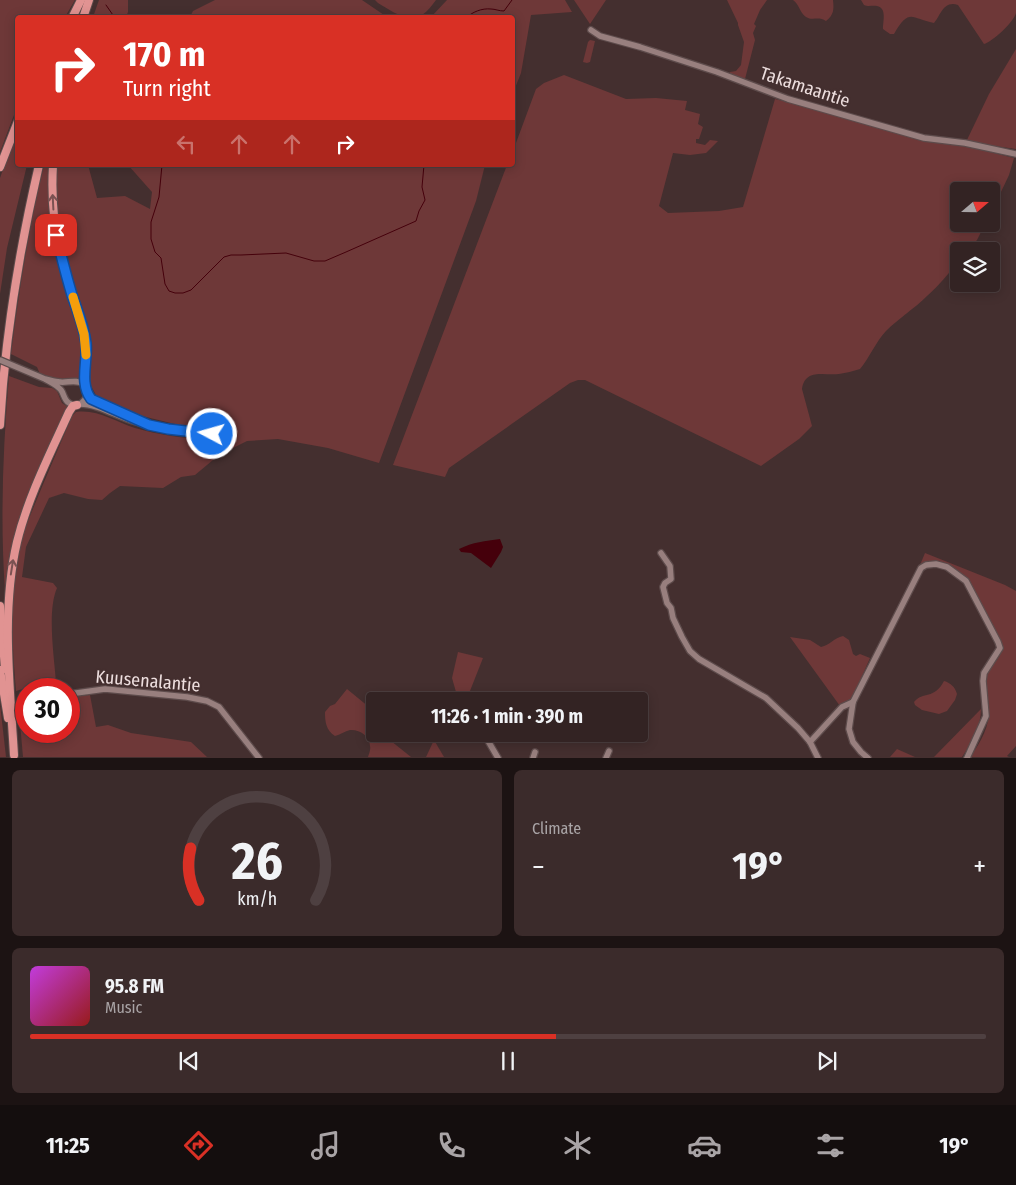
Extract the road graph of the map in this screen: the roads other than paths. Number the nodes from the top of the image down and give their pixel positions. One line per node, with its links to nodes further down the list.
1 (81, 0): 3 (highway)
2 (89, 0): 4 (highway)
3 (74, 15)
4 (84, 15)
5 (590, 30): 7 (street, Takamaantie)
6 (15, 130): 8 (highway)
7 (1016, 154)
8 (0, 167)
9 (39, 167): 15 (highway)
10 (53, 167): 13 (highway, one-way to 10)
11 (0, 360): 12 (street, bridge)
12 (45, 379): 13 (street); 14 (street)
13 (87, 390): 14 (street); 16 (street)
14 (78, 404): 16 (street); 26 (highway, one-way to 14)
15 (0, 425)
16 (149, 425): 17 (street)
17 (212, 434)
18 (661, 553): 24 (street)
19 (0, 606): 26 (highway)
20 (0, 670): 26 (highway)
21 (80, 692): 27 (street, Kuusenalantie)
22 (853, 702): 24 (street); 31 (street); 32 (street)
23 (489, 742): 28 (street)
24 (810, 742): 30 (street)
25 (609, 751): 29 (street)
26 (14, 756)
27 (259, 758)
28 (498, 758)
29 (606, 758)
30 (818, 758)
31 (868, 758)
32 (967, 758)

